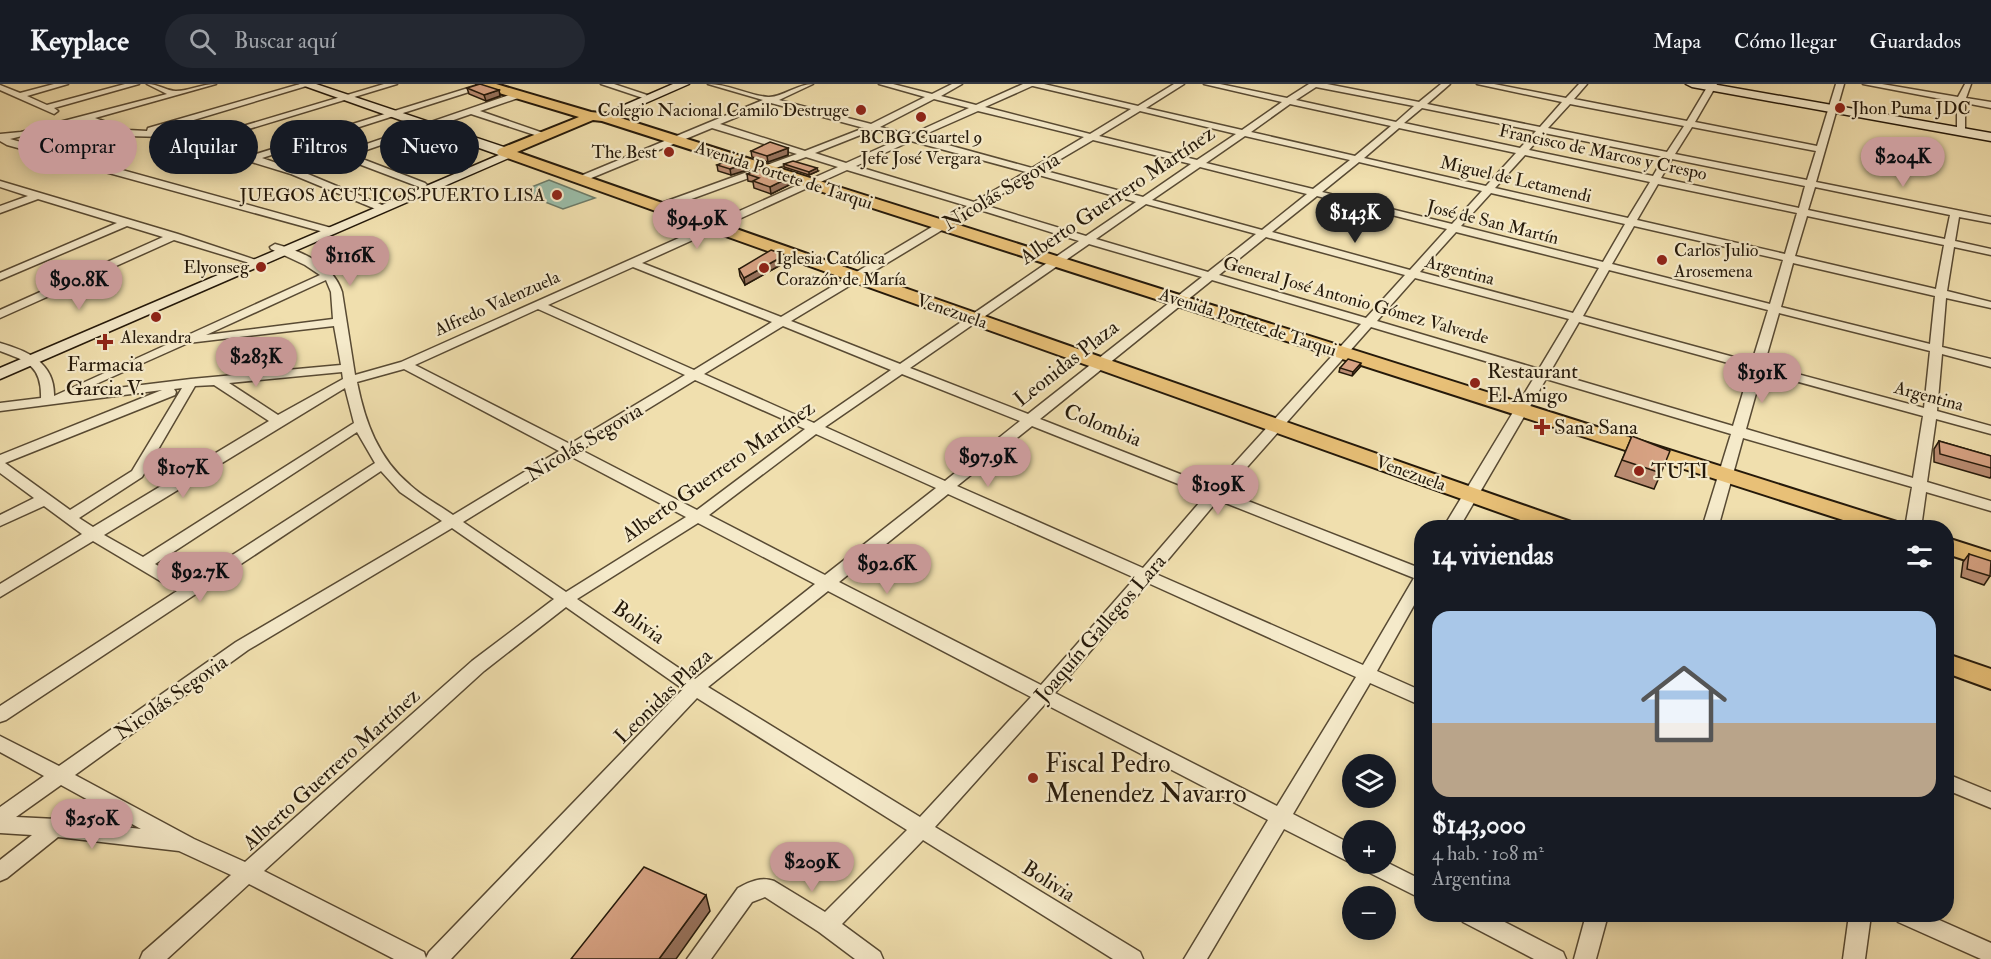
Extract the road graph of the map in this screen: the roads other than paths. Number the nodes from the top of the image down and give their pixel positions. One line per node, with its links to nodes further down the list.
1 (64, 84): 31 (street)
2 (135, 84): 41 (street)
3 (151, 84): 29 (street)
4 (212, 84): 29 (street)
5 (307, 84): 34 (street, Venezuela); 45 (street)
6 (393, 84): 34 (street)
7 (486, 84): 30 (main road, Avenida Portete de Tarqui); 47 (street)
8 (504, 84): 48 (main road, Avenida Portete de Tarqui)
9 (605, 84): 32 (street)
10 (670, 84): 32 (street)
11 (683, 84): 48 (street)
12 (712, 84): 36 (street, Argentina)
13 (809, 84): 36 (street)
14 (883, 84): 33 (street, José de San Martín)
15 (958, 84): 33 (street)
16 (1032, 84): 42 (street, Alfredo Valenzuela); 43 (street, Miguel de Letamendi)
17 (1180, 84): 43 (street, Nicolás Segovia)
18 (1208, 84): 38 (street, Francisco de Marcos y Crespo)
19 (1314, 84): 38 (street, Alberto Guerrero Martínez); 39 (street)
20 (1446, 84): 39 (street, Leonidas Plaza)
21 (1481, 84): 37 (street)
22 (1583, 84): 37 (street, Joaquín Gallegos Lara)
23 (1692, 84): 27 (street)
24 (1840, 84): 44 (street)
25 (1867, 84): 35 (street)
26 (1971, 85): 35 (street)
27 (1712, 86): 44 (street); 56 (street)
28 (0, 87): 31 (street)
29 (175, 94): 49 (street)
30 (518, 94): 46 (street); 48 (main road, Avenida Portete de Tarqui)
31 (20, 95): 41 (street)
32 (643, 95): 48 (street)
33 (933, 97): 42 (street, José de San Martín); 59 (street)
34 (345, 98): 47 (street, Venezuela); 57 (street)
35 (1961, 99): 40 (street); 61 (street)
36 (773, 100): 58 (street); 59 (street, Argentina)
37 (1569, 101): 56 (street); 60 (street, Joaquín Gallegos Lara)
38 (1288, 102): 55 (street, Francisco de Marcos y Crespo); 62 (street, Alberto Guerrero Martínez)
39 (1420, 105): 55 (street, Leonidas Plaza); 60 (street)
40 (1991, 105)
41 (47, 107): 50 (street)
42 (976, 108): 67 (street, José de San Martín); 69 (street, Alfredo Valenzuela)
43 (1137, 108): 62 (street, Miguel de Letamendi); 67 (street, Nicolás Segovia)
44 (1832, 109): 61 (street); 73 (street)
45 (215, 111): 52 (street); 63 (street)
46 (471, 111): 54 (street); 65 (street)
47 (393, 114): 53 (street, Venezuela); 78 (street)
48 (598, 115): 65 (main road); 71 (main road, Avenida Portete de Tarqui); 75 (main road)
49 (87, 118): 51 (street); 63 (street)
50 (74, 120)
51 (80, 120)
52 (235, 120)
53 (410, 120)
54 (445, 120)
55 (1395, 124): 74 (street, Francisco de Marcos y Crespo); 79 (street, Leonidas Plaza)
56 (1691, 124): 73 (street); 77 (street)
57 (258, 125)
58 (712, 125): 71 (street); 76 (street, General José Antonio Gómez Valverde)
59 (871, 128): 69 (street, Argentina); 76 (street)
60 (1544, 129): 74 (street, Joaquín Gallegos Lara); 77 (street)
61 (1961, 132): 68 (street)
62 (1245, 133): 79 (street, Miguel de Letamendi); 80 (street, Alberto Guerrero Martínez)
63 (138, 134): 64 (street)
64 (149, 134)
65 (544, 135): 75 (main road)
66 (18, 136): 70 (street)
67 (1092, 136): 80 (street, José de San Martín); 84 (street, Nicolás Segovia)
68 (1991, 137)
69 (909, 138): 82 (street, Alfredo Valenzuela); 84 (street, Argentina)
70 (3, 139): 108 (street)
71 (676, 140): 83 (main road, Avenida Portete de Tarqui); 86 (street)
72 (479, 143): 75 (street, Venezuela)
73 (1820, 149): 90 (street)
74 (1523, 152): 87 (street, Francisco de Marcos y Crespo); 92 (street, Joaquín Gallegos Lara)
75 (507, 153): 86 (main road, Venezuela); 91 (street); 97 (street)
76 (806, 154): 82 (street, General José Antonio Gómez Valverde); 83 (street)
77 (1670, 155): 87 (street); 90 (street)
78 (258, 156)
79 (1357, 159): 92 (street, Miguel de Letamendi); 93 (street, Leonidas Plaza)
80 (1200, 164): 93 (street, José de San Martín); 95 (street, Alberto Guerrero Martínez)
81 (368, 165): 91 (street)
82 (848, 167): 89 (street, Alfredo Valenzuela); 96 (street, General José Antonio Gómez Valverde)
83 (767, 169): 89 (main road, Avenida Portete de Tarqui); 98 (street)
84 (1034, 171): 95 (street, Argentina); 96 (street, Nicolás Segovia)
85 (299, 174): 97 (street)
86 (581, 179): 98 (main road, Venezuela)
87 (1656, 180): 100 (street, Francisco de Marcos y Crespo); 104 (street)
88 (0, 183): 94 (street)
89 (810, 183): 105 (main road, Avenida Portete de Tarqui); 106 (street, Alfredo Valenzuela)
90 (1810, 183): 100 (street); 101 (street)
91 (422, 185): 97 (street)
92 (1489, 190): 104 (street, Miguel de Letamendi); 107 (street, Joaquín Gallegos Lara)
93 (1312, 194): 107 (street, José de San Martín); 109 (street, Leonidas Plaza)
94 (38, 195): 99 (street); 103 (street)
95 (1144, 202): 109 (street, Argentina); 111 (street, Alberto Guerrero Martínez)
96 (976, 206): 105 (street, Nicolás Segovia); 111 (street, General José Antonio Gómez Valverde)
97 (378, 207): 108 (street)
98 (660, 207): 106 (main road, Venezuela)
99 (0, 210)
100 (1802, 211): 112 (street, Francisco de Marcos y Crespo); 116 (street)
101 (1955, 213): 102 (street); 112 (street)
102 (1991, 220)
103 (128, 222): 110 (street); 121 (street)
104 (1633, 223): 116 (street, Miguel de Letamendi); 120 (street)
105 (943, 225): 117 (main road, Avenida Portete de Tarqui); 126 (street, Nicolás Segovia)
106 (714, 226): 118 (street, Alfredo Valenzuela); 126 (main road, Venezuela)
107 (1454, 229): 120 (street, José de San Martín); 123 (street, Joaquín Gallegos Lara)
108 (325, 230): 113 (street)
109 (1262, 233): 123 (street, Argentina); 124 (street, Leonidas Plaza)
110 (174, 236): 115 (street); 132 (street)
111 (1087, 240): 117 (street, Alberto Guerrero Martínez); 124 (street, General José Antonio Gómez Valverde)
112 (1951, 243): 114 (street, Francisco de Marcos y Crespo); 127 (street)
113 (280, 249): 115 (street); 122 (street)
114 (1991, 252)
115 (254, 260): 142 (street)
116 (1788, 260): 127 (street, Miguel de Letamendi); 131 (street)
117 (1056, 261): 128 (main road, Avenida Portete de Tarqui); 133 (street, Alberto Guerrero Martínez)
118 (633, 263): 130 (street, Alfredo Valenzuela); 136 (street, Colombia)
119 (0, 265): 121 (street)
120 (1606, 267): 131 (street, José de San Martín); 134 (street)
121 (15, 270): 125 (street)
122 (327, 275): 135 (street, Bolivia); 138 (street)
123 (1413, 275): 134 (street, Argentina); 137 (street, Joaquín Gallegos Lara)
124 (1210, 276): 128 (street, Leonidas Plaza); 137 (street, General José Antonio Gómez Valverde)
125 (0, 277)
126 (854, 278): 133 (main road, Venezuela); 136 (street, Nicolás Segovia)
127 (1941, 294): 129 (street, Miguel de Letamendi); 140 (street)
128 (1178, 300): 141 (main road, Avenida Portete de Tarqui); 143 (street, Leonidas Plaza)
129 (1991, 305)
130 (540, 306): 146 (street, Alfredo Valenzuela); 152 (street)
131 (1774, 309): 140 (street, José de San Martín); 147 (street)
132 (0, 314)
133 (974, 319): 143 (main road, Venezuela); 148 (street, Alberto Guerrero Martínez)
134 (1574, 319): 147 (street, Argentina); 151 (street)
135 (339, 322): 138 (street); 150 (street, Bolivia)
136 (781, 322): 148 (street, Colombia); 152 (street, Nicolás Segovia)
137 (1370, 322): 141 (street, Joaquín Gallegos Lara); 151 (street, General José Antonio Gómez Valverde)
138 (174, 342): 155 (street)
139 (0, 347): 142 (street)
140 (1936, 349): 144 (street, José de San Martín); 158 (street)
141 (1343, 353): 157 (main road, Avenida Portete de Tarqui); 162 (street, Joaquín Gallegos Lara)
142 (26, 358): 145 (street); 149 (street); 155 (street)
143 (1101, 363): 159 (street, Leonidas Plaza); 162 (main road, Venezuela)
144 (1991, 363)
145 (0, 364)
146 (405, 365): 150 (street, Alfredo Valenzuela); 166 (street)
147 (1757, 368): 158 (street, Argentina); 165 (street)
148 (901, 369): 159 (street, Colombia); 163 (street, Alberto Guerrero Martínez)
149 (0, 374)
150 (350, 374): 153 (street); 160 (street, Alfredo Valenzuela); 161 (street, Bolivia)
151 (1545, 374): 157 (street); 165 (street, General José Antonio Gómez Valverde)
152 (694, 375): 163 (street); 166 (street, Nicolás Segovia)
153 (217, 381): 154 (street); 160 (street)
154 (191, 383): 155 (street); 167 (street); 178 (street)
155 (47, 402): 156 (street)
156 (0, 407)
157 (1523, 410): 170 (main road, Avenida Portete de Tarqui); 174 (street)
158 (1930, 414): 164 (street, Argentina); 171 (street)
159 (1029, 419): 172 (street, Leonidas Plaza); 173 (street, Colombia)
160 (278, 421): 186 (street, Alfredo Valenzuela)
161 (361, 424): 168 (street, Bolivia); 189 (street)
162 (1277, 426): 173 (street, Joaquín Gallegos Lara); 174 (main road, Venezuela)
163 (815, 428): 172 (street); 177 (street, Alberto Guerrero Martínez)
164 (1991, 430)
165 (1737, 431): 170 (street); 171 (street, General José Antonio Gómez Valverde)
166 (570, 450): 177 (street); 185 (street, Nicolás Segovia)
167 (0, 460)
168 (382, 464): 185 (street, Bolivia); 193 (street)
169 (0, 466): 175 (street)
170 (1725, 475): 181 (street); 182 (main road, Avenida Portete de Tarqui)
171 (1919, 484): 176 (street, General José Antonio Gómez Valverde); 183 (street)
172 (947, 487): 191 (street); 192 (street, Leonidas Plaza)
173 (1216, 493): 190 (street, Colombia); 191 (street, Joaquín Gallegos Lara)
174 (1472, 495): 179 (street); 180 (main road, Venezuela)
175 (43, 500): 178 (street); 184 (street)
176 (1991, 506)
177 (697, 517): 192 (street); 196 (street, Alberto Guerrero Martínez)
178 (68, 518): 186 (street)
179 (1456, 520)
180 (1543, 520)
181 (1712, 520)
182 (1867, 520)
183 (1914, 520)
184 (0, 521)
185 (452, 522): 196 (street, Bolivia); 205 (street, Nicolás Segovia)
186 (93, 535): 189 (street); 195 (street, Alfredo Valenzuela)
187 (1954, 548): 188 (main road)
188 (1991, 560)
189 (143, 564): 193 (street)
190 (1414, 573)
191 (1146, 576): 198 (street); 201 (street, Joaquín Gallegos Lara)
192 (828, 584): 200 (street, Leonidas Plaza); 201 (street)
193 (188, 590): 203 (street)
194 (1414, 590): 198 (street)
195 (0, 591)
196 (566, 599): 200 (street, Bolivia); 216 (street, Alberto Guerrero Martínez)
197 (1954, 666): 199 (main road)
198 (1366, 675): 202 (street); 208 (street)
199 (1991, 679)
200 (695, 688): 212 (street, Bolivia); 227 (street, Leonidas Plaza)
201 (1043, 695): 208 (street); 212 (street, Joaquín Gallegos Lara)
202 (1414, 696)
203 (0, 715)
204 (0, 743): 205 (street)
205 (59, 776): 209 (street, Nicolás Segovia); 213 (street)
206 (1954, 785): 207 (street)
207 (1991, 800)
208 (1280, 817): 214 (street); 231 (street)
209 (0, 818)
210 (0, 825): 211 (street)
211 (56, 827): 213 (street); 215 (street)
212 (922, 828): 223 (street, Joaquín Gallegos Lara); 230 (street, Bolivia)
213 (187, 845): 216 (street)
214 (1342, 849)
215 (0, 872)
216 (246, 872): 225 (street, Alberto Guerrero Martínez); 226 (street)
217 (1391, 874): 218 (street)
218 (1414, 886)
219 (1484, 922): 232 (street)
220 (1595, 922): 233 (street)
221 (1859, 922): 234 (street)
222 (1921, 922): 224 (street)
223 (827, 925): 228 (street); 229 (street)
224 (1991, 953)
225 (152, 959)
226 (416, 959)
227 (437, 959)
228 (698, 959)
229 (872, 959)
230 (1131, 959)
231 (1195, 959)
232 (1555, 959)
233 (1585, 959)
234 (1854, 959)

